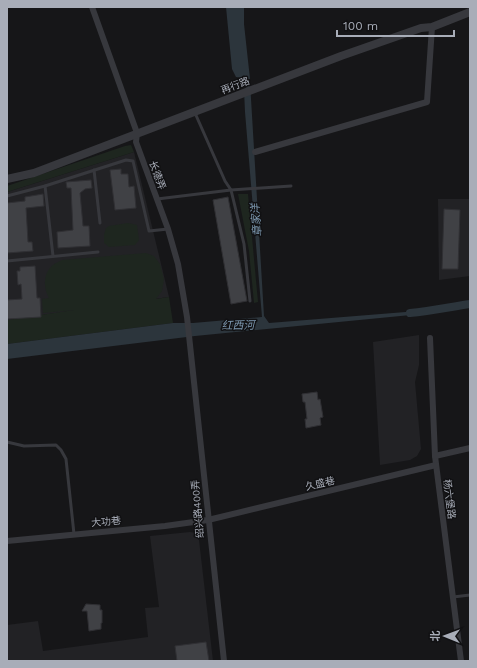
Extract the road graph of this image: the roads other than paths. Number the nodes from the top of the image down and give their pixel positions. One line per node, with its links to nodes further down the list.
1 (92, 7): 5 (street, 长德弄)
2 (470, 12): 3 (street, 再行路)
3 (432, 27): 4 (street, 再行路); 6 (street)
4 (194, 111): 5 (street, 再行路); 11 (lane)
5 (137, 133): 8 (street, 再行路); 13 (street, 长德弄)
6 (255, 152)
7 (94, 170): 9 (lane); 14 (lane); 15 (lane)
8 (7, 179)
9 (45, 186): 12 (lane); 17 (lane)
10 (291, 186): 11 (lane)
11 (231, 190): 13 (lane); 19 (lane)
12 (7, 196)
13 (157, 199): 15 (street, 长德弄)
14 (100, 223)
15 (168, 229): 21 (street, 长德弄)
16 (98, 252): 17 (lane)
17 (53, 256): 18 (lane)
18 (7, 261)
19 (250, 301)
20 (430, 338): 24 (street, 杨六堡路)
21 (190, 355): 26 (street, 绍兴路400弄)
22 (7, 442): 27 (lane)
23 (470, 448): 24 (street)
24 (435, 456): 25 (street, 杨六堡路)
25 (436, 465): 26 (street, 久盛巷); 30 (street, 杨六堡路)
26 (208, 520): 27 (street, 大功巷); 31 (street, 绍兴路400弄)
27 (74, 534): 28 (street, 大功巷)
28 (7, 541)
29 (470, 595): 30 (lane)
30 (453, 597): 32 (street, 杨六堡路)
31 (224, 661)
32 (460, 661)

